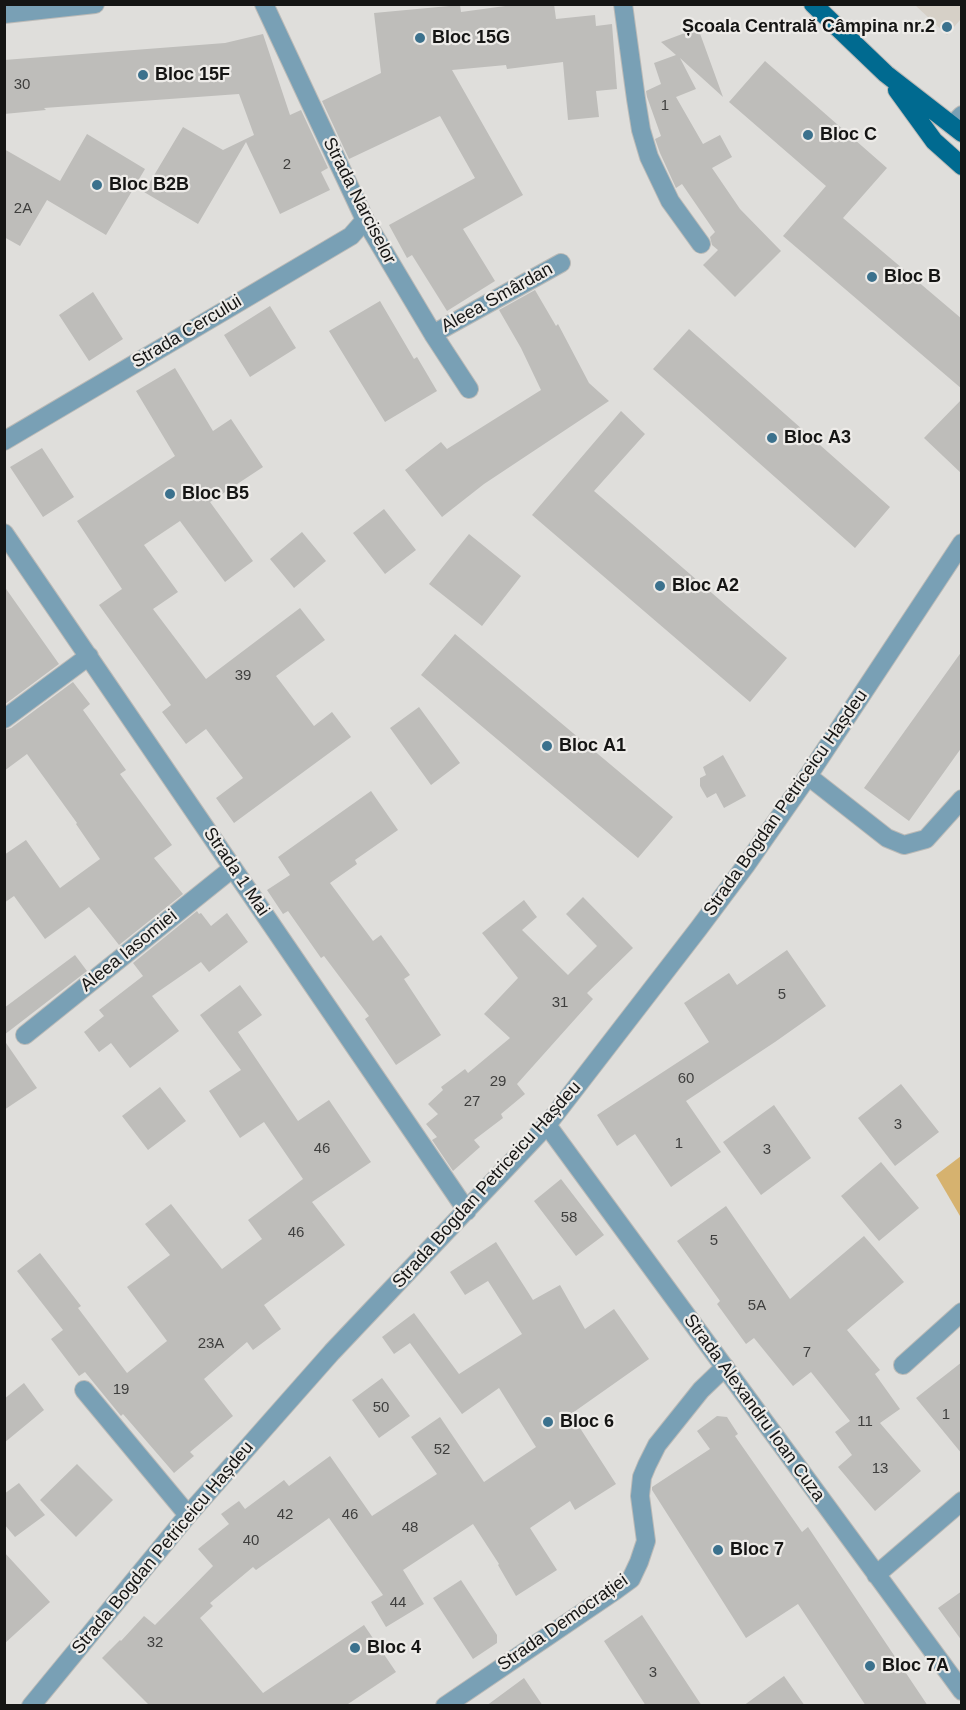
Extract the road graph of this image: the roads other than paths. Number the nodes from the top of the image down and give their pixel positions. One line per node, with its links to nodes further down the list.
1 (95, 4): 5 (street)
2 (264, 4): 9 (street, Strada Narciselor)
3 (624, 4): 10 (street)
4 (813, 4): 6 (main road)
5 (4, 14)
6 (886, 74): 7 (main road); 8 (main road)
7 (958, 124)
8 (962, 166)
9 (365, 220): 12 (street, Strada Narciselor); 14 (street, Strada Cercului)
10 (701, 244)
11 (561, 263): 12 (street, Aleea Smârdan)
12 (433, 334): 13 (street, Strada Narciselor)
13 (470, 389)
14 (4, 441)
15 (4, 533): 17 (street, Strada 1 Mai)
16 (962, 543): 19 (street, Strada Bogdan Petriceicu Hașdeu)
17 (89, 656): 18 (street); 21 (street, Strada 1 Mai)
18 (4, 719)
19 (808, 776): 20 (street); 23 (street, Strada Bogdan Petriceicu Hașdeu)
20 (962, 799)
21 (233, 868): 22 (street, Aleea Iasomiei); 24 (street, Strada 1 Mai)
22 (25, 1035)
23 (547, 1125): 24 (street, Strada Bogdan Petriceicu Hașdeu); 27 (street, Strada Alexandru Ioan Cuza)
24 (467, 1211): 30 (street, Strada Bogdan Petriceicu Hașdeu)
25 (962, 1312): 26 (street)
26 (903, 1365)
27 (725, 1367): 31 (street, Strada Alexandru Ioan Cuza); 34 (street, Strada Democrației)
28 (84, 1390): 30 (street)
29 (962, 1501): 31 (street)
30 (188, 1515): 33 (street, Strada Bogdan Petriceicu Hașdeu)
31 (876, 1575): 32 (street, Strada Alexandru Ioan Cuza)
32 (962, 1691)
33 (31, 1706)
34 (445, 1706)

